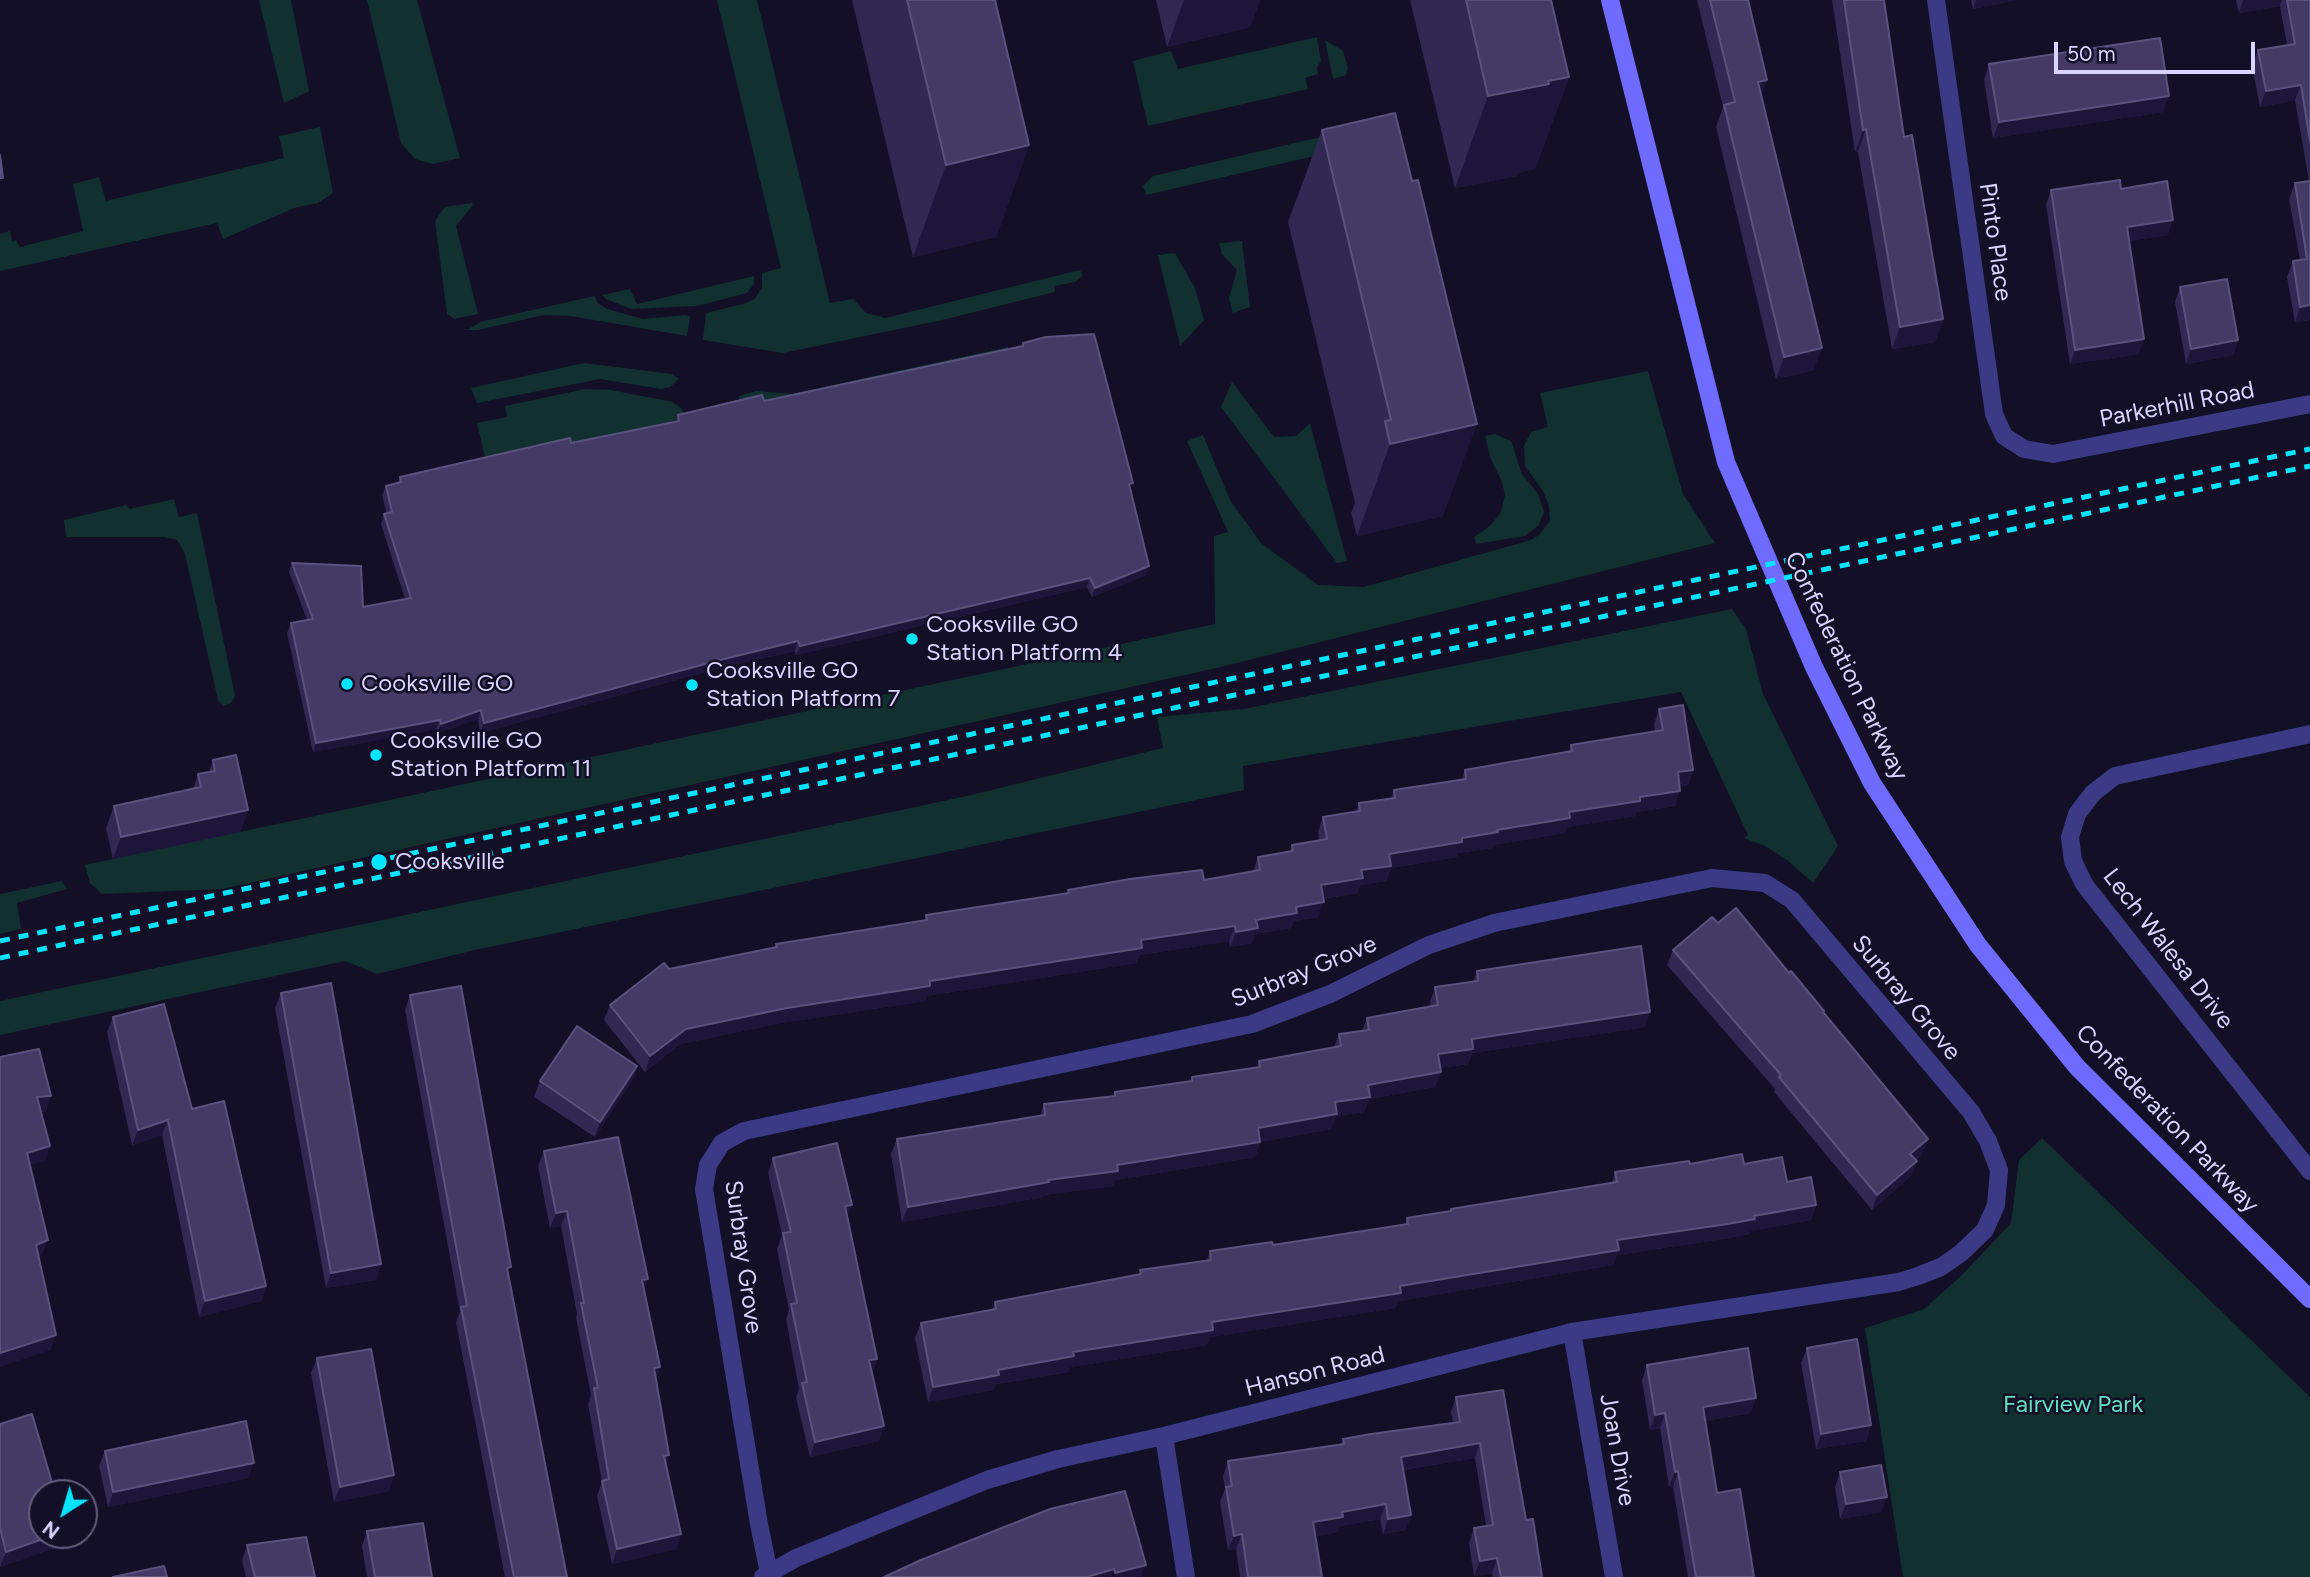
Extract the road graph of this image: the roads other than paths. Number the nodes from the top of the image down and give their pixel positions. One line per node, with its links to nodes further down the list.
1 (1610, 0): 8 (street, Confederation Parkway)
2 (1936, 0): 4 (street, Pinto Place)
3 (2310, 404): 4 (street, Parkerhill Road)
4 (2053, 454)
5 (2310, 734): 6 (street, Lech Walesa Drive)
6 (2310, 1171)
7 (1899, 1282): 9 (street, Hanson Road); 11 (street, Surbray Grove)
8 (2310, 1299)
9 (1572, 1332): 10 (street, Hanson Road); 13 (street, Joan Drive)
10 (1164, 1436): 11 (street, Hanson Road); 12 (street)
11 (766, 1575)
12 (1186, 1577)
13 (1614, 1577)

